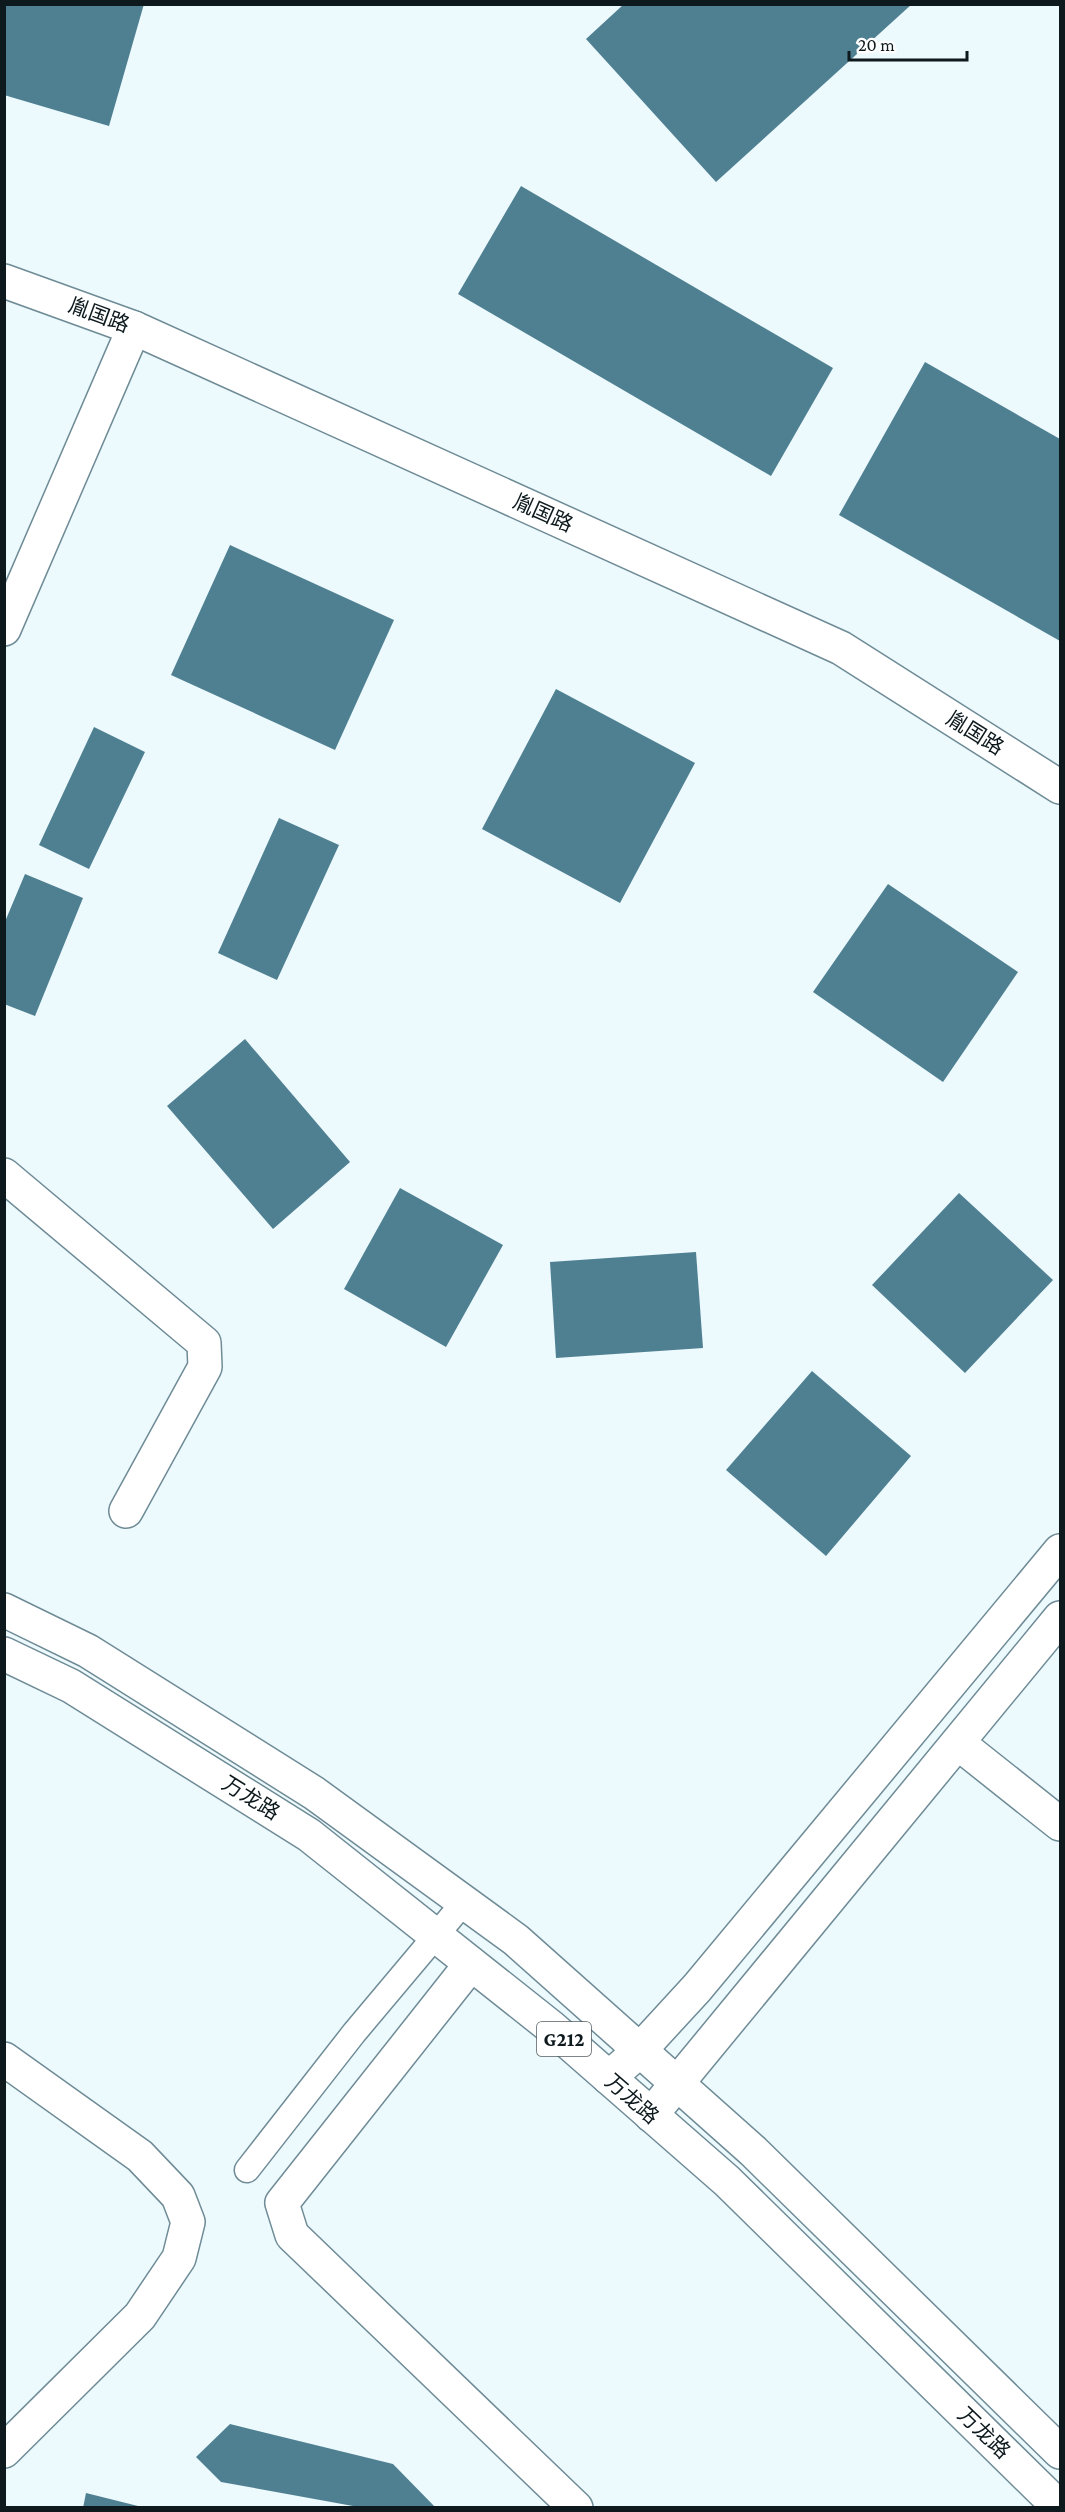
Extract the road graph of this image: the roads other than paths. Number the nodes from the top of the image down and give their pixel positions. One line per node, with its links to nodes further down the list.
1 (4, 280): 2 (main road, 胤国路)
2 (134, 328): 3 (main road); 4 (main road, 胤国路)
3 (4, 629)
4 (1060, 787)
5 (4, 1175): 6 (main road)
6 (126, 1511)
7 (1060, 1551): 16 (main road)
8 (4, 1610): 13 (main road, 万龙路 / G212)
9 (1060, 1618): 11 (main road)
10 (4, 1653): 14 (main road, 万龙路 / G212)
11 (958, 1743): 12 (main road); 19 (main road)
12 (1060, 1824)
13 (464, 1902): 14 (lane); 16 (main road, 万龙路 / G212)
14 (435, 1935): 15 (main road, 万龙路 / G212); 21 (lane)
15 (471, 1964): 18 (main road, 万龙路 / G212); 24 (main road)
16 (640, 2050): 18 (main road); 19 (main road, 万龙路 / G212)
17 (4, 2059): 22 (main road)
18 (609, 2078): 20 (main road, 万龙路 / G212)
19 (678, 2083): 20 (main road); 23 (main road, 万龙路 / G212)
20 (651, 2115): 25 (main road, 万龙路 / G212)
21 (247, 2170)
22 (4, 2451)
23 (1060, 2452)
24 (576, 2508)
25 (1060, 2508)

